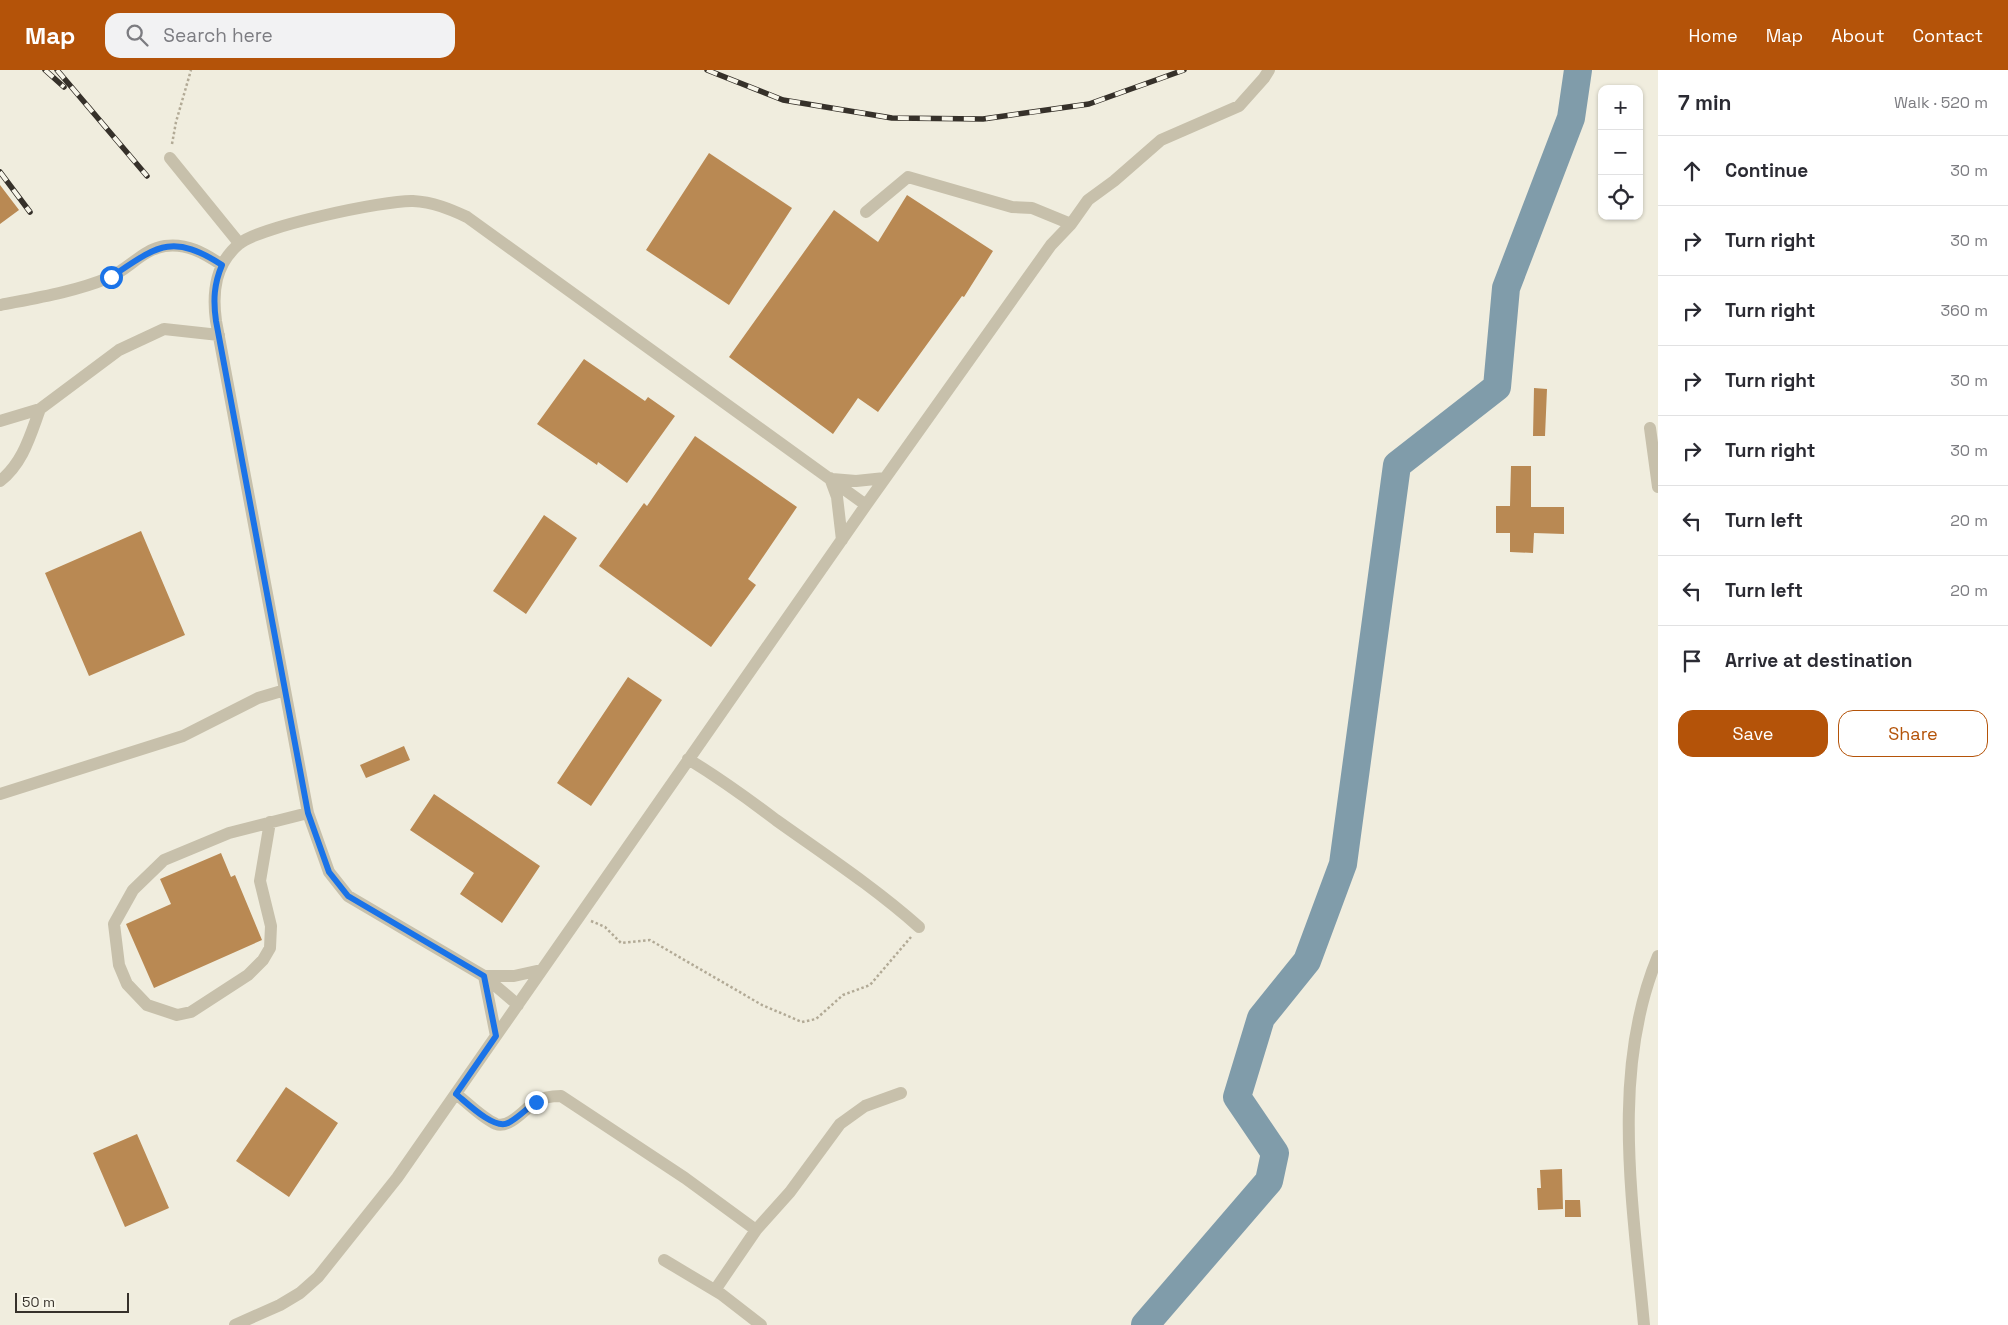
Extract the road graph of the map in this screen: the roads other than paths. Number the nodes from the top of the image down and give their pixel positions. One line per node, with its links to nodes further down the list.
1 (1269, 70): 4 (street)
2 (170, 158): 5 (street)
3 (866, 212): 4 (street)
4 (1071, 224): 13 (street)
5 (239, 243): 6 (street); 12 (street)
6 (222, 265): 7 (street); 8 (street)
7 (0, 305)
8 (219, 335): 9 (street); 18 (street)
9 (40, 409): 10 (street); 14 (street)
10 (0, 421)
11 (1650, 428): 15 (street)
12 (830, 478): 13 (street); 16 (street); 17 (street)
13 (886, 478): 16 (street)
14 (0, 481)
15 (1658, 487)
16 (866, 505): 17 (street)
17 (842, 540): 19 (street)
18 (285, 690): 20 (street); 21 (street)
19 (688, 759): 23 (street); 25 (street)
20 (0, 794)
21 (308, 813): 22 (street); 26 (street)
22 (270, 822): 22 (street)
23 (919, 927)
24 (1658, 956): 36 (street)
25 (541, 970): 26 (street); 27 (street)
26 (484, 976): 27 (street); 28 (street)
27 (518, 1004): 28 (street)
28 (496, 1036): 30 (street)
29 (901, 1093): 31 (street)
30 (456, 1094): 31 (street); 34 (street)
31 (756, 1230): 33 (street)
32 (664, 1260): 33 (street)
33 (715, 1290): 35 (street)
34 (235, 1325)
35 (761, 1325)
36 (1644, 1325)

